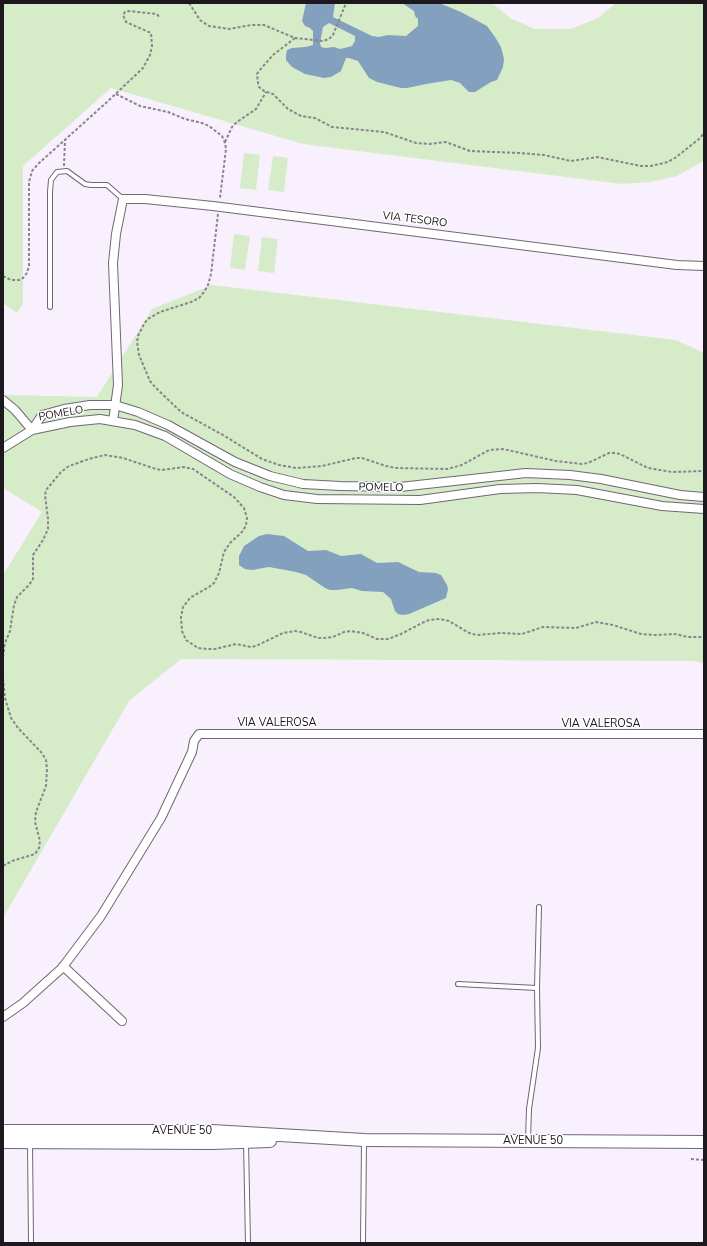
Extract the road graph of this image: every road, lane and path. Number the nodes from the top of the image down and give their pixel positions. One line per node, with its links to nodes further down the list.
1 (189, 3): 4 (path)
2 (346, 3): 4 (path)
3 (160, 18): 6 (path)
4 (295, 38): 5 (path)
5 (266, 92): 7 (path); 9 (path)
6 (116, 94): 8 (path); 9 (path)
7 (704, 133)
8 (65, 139): 10 (path); 14 (path)
9 (225, 143): 12 (path)
10 (64, 171): 11 (lane); 15 (lane)
11 (123, 199): 12 (street, VIA TESORO); 17 (street)
12 (219, 206): 13 (street, VIA TESORO); 21 (path)
13 (704, 266)
14 (3, 276)
15 (50, 307)
16 (3, 400): 19 (street)
17 (115, 406): 18 (street); 19 (street, POMELO); 22 (street, POMELO)
18 (113, 421): 19 (street, POMELO); 23 (street, POMELO)
19 (32, 430): 20 (street)
20 (3, 448)
21 (704, 471)
22 (704, 497)
23 (704, 509)
24 (704, 637): 25 (path)
25 (3, 657)
26 (3, 678): 28 (path)
27 (704, 734): 30 (street, VIA VALEROSA)
28 (3, 866)
29 (538, 907): 32 (lane)
30 (63, 966): 33 (street, VIA VALEROSA); 34 (street)
31 (458, 984): 32 (lane)
32 (537, 988): 37 (lane)
33 (3, 1017)
34 (122, 1021)
35 (3, 1131): 36 (main road, AVENUE 50)
36 (363, 1140): 37 (main road, AVENUE 50); 40 (main road, AVENUE 50); 46 (lane)
37 (528, 1141): 41 (main road, AVENUE 50)
38 (3, 1142): 39 (main road, AVENUE 50)
39 (30, 1142): 40 (main road, AVENUE 50); 44 (lane)
40 (246, 1142): 45 (lane)
41 (704, 1142)
42 (691, 1159): 43 (path)
43 (704, 1160)
44 (31, 1243)
45 (248, 1243)
46 (363, 1243)

